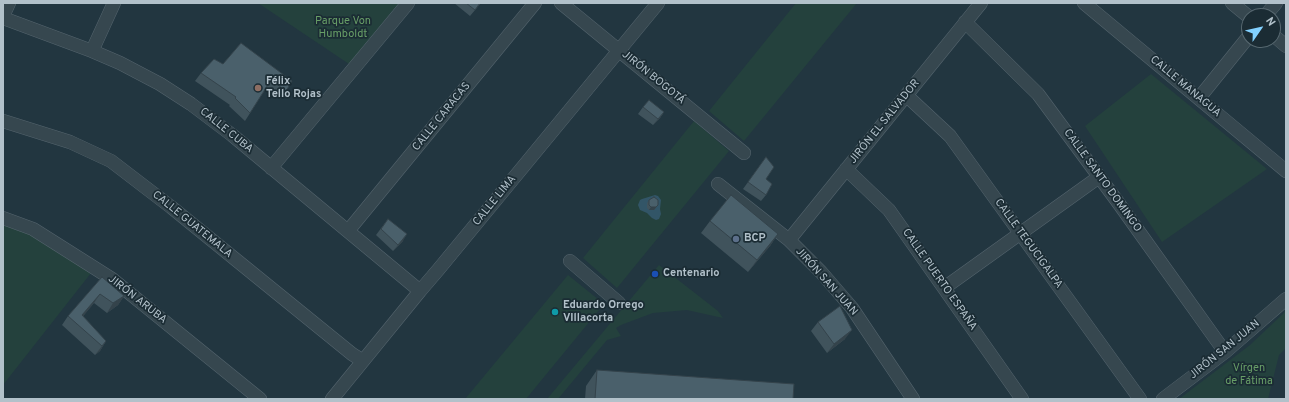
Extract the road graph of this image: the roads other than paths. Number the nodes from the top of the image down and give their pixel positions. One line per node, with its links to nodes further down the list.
1 (9, 3): 11 (street)
2 (114, 3): 15 (street)
3 (408, 3): 20 (street)
4 (535, 3): 26 (street, CALLE CARACAS)
5 (561, 3): 14 (street, JIRÓN BOGOTÁ)
6 (658, 3): 14 (street, CALLE LIMA)
7 (981, 3): 12 (street, JIRÓN EL SALVADOR)
8 (1084, 3): 17 (street, CALLE MANAGUA)
9 (1232, 3): 10 (street)
10 (1241, 10)
11 (3, 17): 15 (street, CALLE CUBA)
12 (965, 22): 16 (street, JIRÓN EL SALVADOR); 23 (street, CALLE SANTO DOMINGO)
13 (1241, 46): 17 (street)
14 (619, 50): 19 (street, JIRÓN BOGOTÁ); 31 (street, CALLE LIMA)
15 (92, 51): 20 (street, CALLE CUBA)
16 (907, 96): 21 (street, JIRÓN EL SALVADOR); 27 (street, CALLE TEGUCIGALPA)
17 (1199, 98): 22 (street, CALLE MANAGUA)
18 (3, 121): 35 (street, CALLE GUATEMALA)
19 (744, 153)
20 (271, 168): 26 (street, CALLE CUBA)
21 (846, 170): 28 (street, JIRÓN EL SALVADOR); 30 (street, CALLE PUERTO ESPAÑA)
22 (1286, 171)
23 (1099, 177): 27 (street); 34 (street, CALLE SANTO DOMINGO)
24 (718, 184): 28 (street, JIRÓN SAN JUAN)
25 (3, 218): 36 (street, JIRÓN ARUBA)
26 (348, 231): 31 (street, CALLE CUBA)
27 (1020, 233): 30 (street); 40 (street, CALLE TEGUCIGALPA)
28 (788, 240): 38 (street, JIRÓN SAN JUAN)
29 (570, 261): 33 (street)
30 (944, 288): 39 (street, CALLE PUERTO ESPAÑA)
31 (420, 290): 35 (street, CALLE LIMA)
32 (1286, 299): 34 (street, JIRÓN SAN JUAN)
33 (619, 303)
34 (1224, 352): 41 (street, JIRÓN SAN JUAN)
35 (363, 361): 37 (street, CALLE LIMA)
36 (260, 399)
37 (332, 399)
38 (913, 399)
39 (1022, 399)
40 (1140, 399)
41 (1163, 399)

